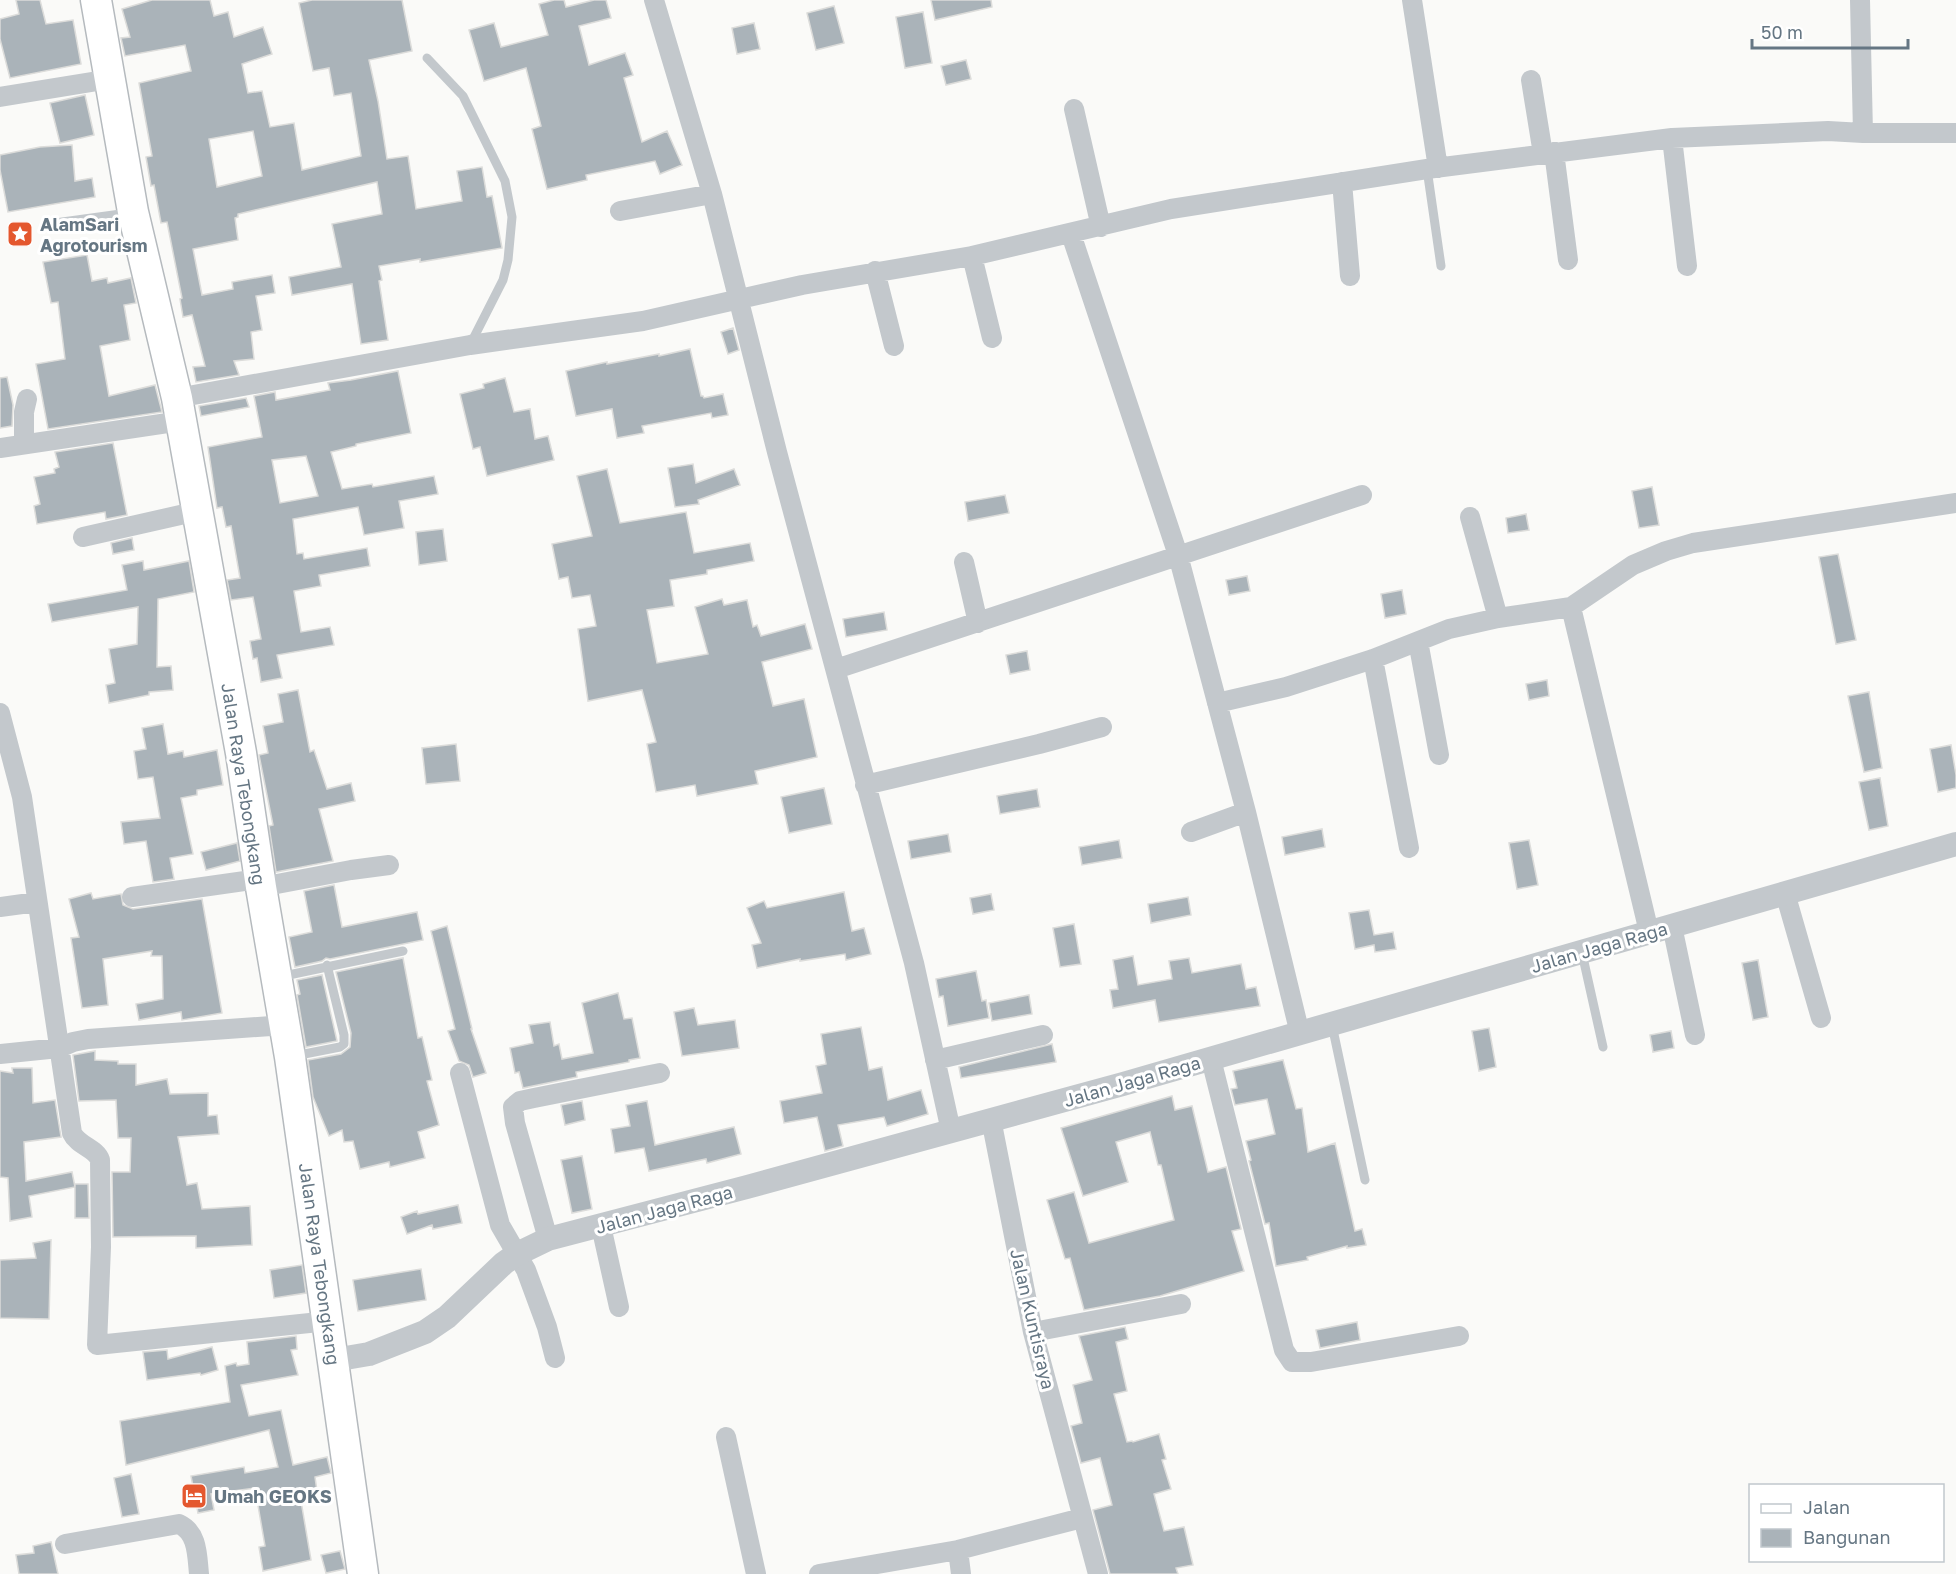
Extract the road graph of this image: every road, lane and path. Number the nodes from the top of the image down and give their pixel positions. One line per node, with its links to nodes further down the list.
1 (96, 0): 6 (main road, Jalan Raya Tebongkang)
2 (654, 0): 16 (street)
3 (1412, 0): 14 (street)
4 (1860, 0): 10 (street)
5 (427, 58): 30 (lane)
6 (110, 79): 8 (street); 18 (main road, Jalan Raya Tebongkang)
7 (1531, 80): 13 (street)
8 (0, 97)
9 (1074, 109): 20 (street)
10 (1863, 133): 11 (street); 12 (street)
11 (1956, 133)
12 (1672, 138): 13 (street); 25 (street)
13 (1549, 153): 14 (street); 23 (street)
14 (1432, 168): 15 (street); 24 (lane)
15 (1342, 182): 20 (street); 27 (street)
16 (712, 194): 17 (street); 28 (street)
17 (620, 211)
18 (133, 212): 19 (lane); 33 (main road, Jalan Raya Tebongkang)
19 (55, 223)
20 (1101, 227): 21 (street)
21 (1071, 234): 22 (street); 41 (street)
22 (972, 256): 26 (street); 29 (street)
23 (1568, 260)
24 (1442, 266)
25 (1688, 266)
26 (875, 271): 28 (street); 31 (street)
27 (1350, 276)
28 (740, 299): 30 (street); 48 (street)
29 (992, 338)
30 (470, 345): 33 (street)
31 (894, 346)
32 (27, 399): 34 (street)
33 (179, 409): 34 (street); 38 (main road, Jalan Raya Tebongkang)
34 (24, 444): 35 (street)
35 (0, 448)
36 (1362, 495): 41 (street)
37 (1956, 503): 43 (street)
38 (198, 511): 40 (street); 59 (main road, Jalan Raya Tebongkang)
39 (1470, 517): 44 (street)
40 (83, 537)
41 (1178, 555): 45 (street); 49 (street)
42 (964, 561): 45 (street)
43 (1571, 607): 44 (street); 65 (street)
44 (1498, 618): 46 (street)
45 (978, 623): 48 (street)
46 (1418, 641): 47 (street); 52 (street)
47 (1373, 659): 49 (street); 57 (street)
48 (836, 669): 53 (street)
49 (1217, 704): 54 (street)
50 (0, 714): 62 (street)
51 (1102, 728): 53 (street)
52 (1439, 755)
53 (865, 785): 80 (street)
54 (1246, 812): 55 (street); 73 (street)
55 (1191, 832)
56 (1956, 844): 60 (street, Jalan Jaga Raga)
57 (1409, 848)
58 (389, 865): 59 (street)
59 (260, 883): 61 (street); 69 (main road, Jalan Raya Tebongkang)
60 (1785, 893): 64 (street, Jalan Jaga Raga); 70 (street)
61 (132, 897)
62 (37, 902): 63 (street); 77 (street)
63 (0, 907)
64 (1672, 926): 65 (street, Jalan Jaga Raga); 75 (street)
65 (1649, 932): 67 (street, Jalan Jaga Raga)
66 (403, 951): 68 (lane)
67 (1581, 951): 72 (street, Jalan Jaga Raga); 76 (lane)
68 (327, 966): 69 (lane); 79 (lane)
69 (277, 978): 71 (main road, Jalan Raya Tebongkang)
70 (1821, 1018)
71 (285, 1025): 77 (street); 79 (main road, Jalan Raya Tebongkang)
72 (1332, 1025): 73 (street, Jalan Jaga Raga); 86 (lane)
73 (1300, 1034): 81 (street, Jalan Jaga Raga)
74 (1043, 1035): 80 (street)
75 (1695, 1035)
76 (1603, 1047)
77 (59, 1048): 78 (street); 91 (street)
78 (0, 1054)
79 (290, 1057): 91 (main road, Jalan Raya Tebongkang)
80 (935, 1059): 85 (street)
81 (1211, 1059): 84 (street, Jalan Jaga Raga); 93 (street)
82 (460, 1073): 88 (street)
83 (660, 1073): 88 (street)
84 (991, 1119): 85 (street, Jalan Jaga Raga); 92 (street, Jalan Kuntisraya)
85 (951, 1131): 87 (street, Jalan Jaga Raga)
86 (1365, 1180)
87 (601, 1226): 88 (street, Jalan Jaga Raga); 90 (street)
88 (533, 1246): 94 (street); 95 (street, Jalan Jaga Raga)
89 (1180, 1304): 92 (street)
90 (619, 1307)
91 (329, 1320): 95 (main road, Jalan Raya Tebongkang)
92 (1033, 1332): 97 (street, Jalan Kuntisraya)
93 (1459, 1336)
94 (555, 1358)
95 (334, 1360): 102 (main road, Jalan Raya Tebongkang)
96 (726, 1437): 103 (street)
97 (1082, 1518): 99 (street); 106 (street, Jalan Kuntisraya)
98 (65, 1544): 101 (street)
99 (958, 1550): 100 (street); 105 (street)
100 (849, 1571): 104 (street)
101 (200, 1574)
102 (363, 1574)
103 (756, 1574)
104 (819, 1574)
105 (961, 1574)
106 (1098, 1574)

